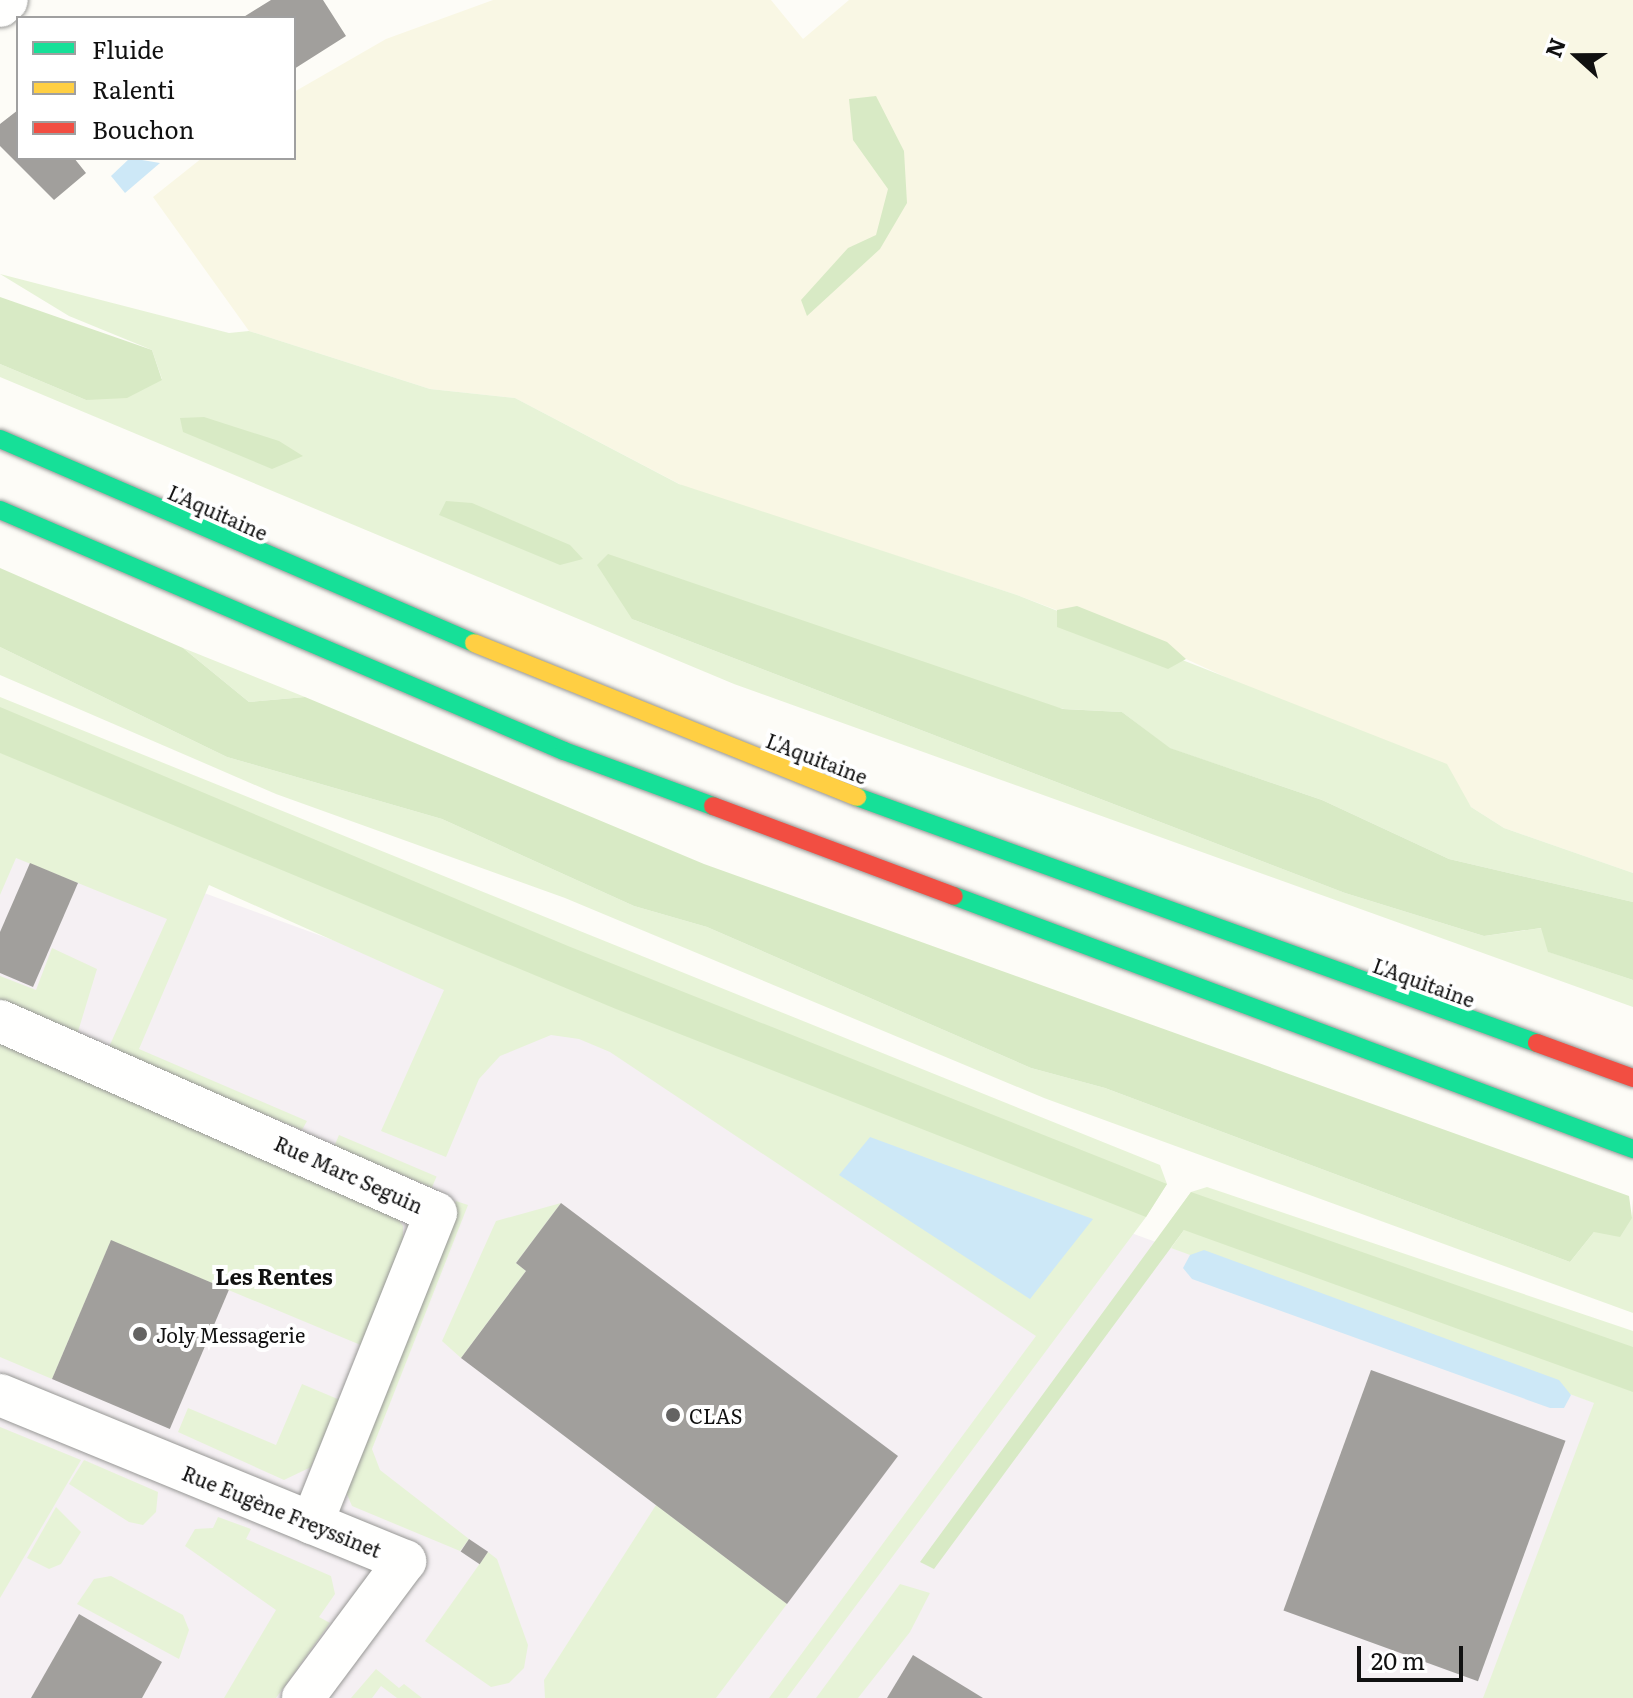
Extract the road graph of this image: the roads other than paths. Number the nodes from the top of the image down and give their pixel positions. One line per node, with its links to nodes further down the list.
1 (7, 0): 2 (street)
2 (0, 6)
3 (0, 439): 6 (highway, L'Aquitaine)
4 (0, 510): 9 (highway)
5 (0, 1021): 11 (street, Rue Marc Seguin)
6 (1520, 1040): 7 (highway); 8 (highway, L'Aquitaine)
7 (1633, 1066)
8 (1633, 1078)
9 (1633, 1149)
10 (0, 1395): 11 (street, Rue Eugène Freyssinet)
11 (312, 1523): 12 (street, Rue Eugène Freyssinet)
12 (303, 1698)

